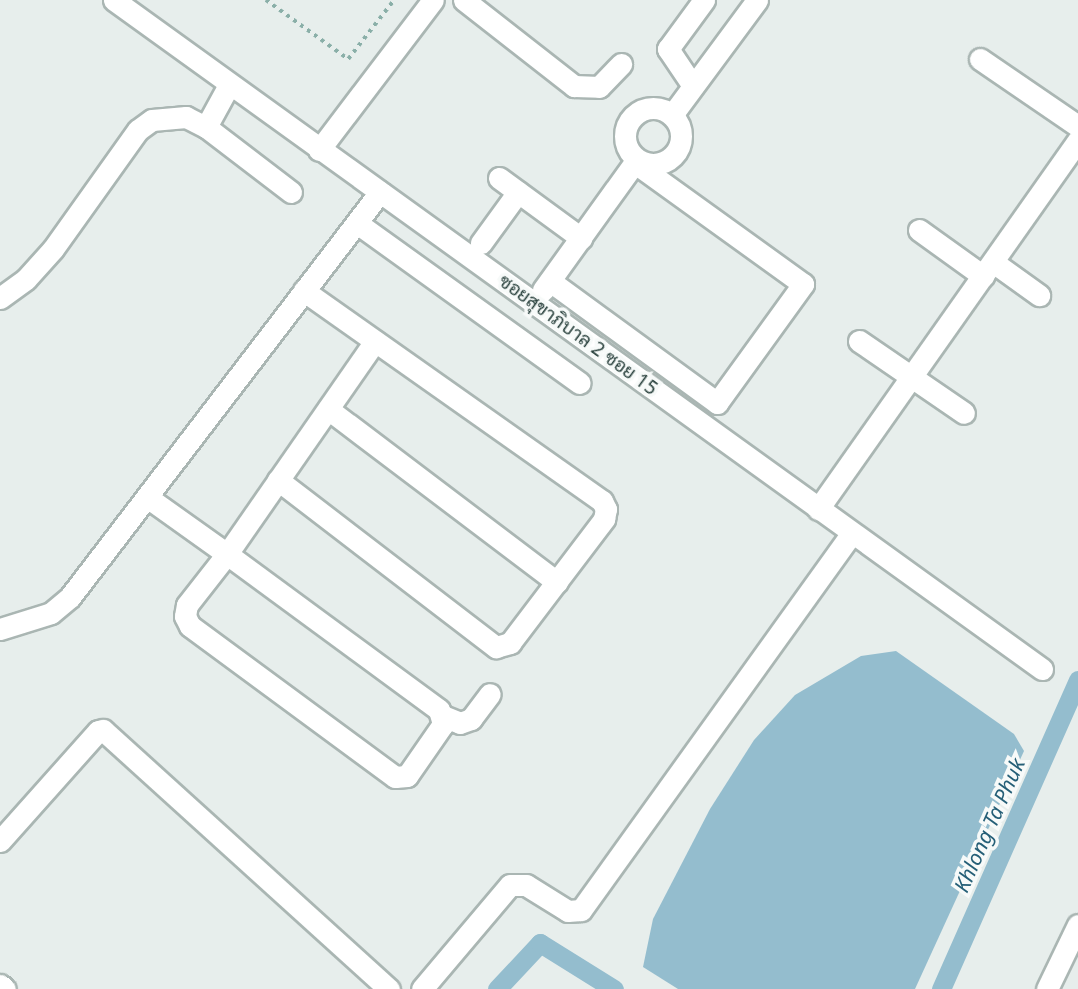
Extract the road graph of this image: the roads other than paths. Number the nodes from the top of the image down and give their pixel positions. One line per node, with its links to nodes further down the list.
1 (114, 0): 8 (street, ซอยสุขาภิบาล 2 ซอย 15)
2 (433, 0): 14 (street)
3 (704, 0): 9 (street)
4 (757, 0): 9 (street)
5 (475, 3): 7 (street)
6 (980, 59): 11 (street)
7 (621, 64)
8 (229, 85): 12 (street); 14 (street, ซอยสุขาภิบาล 2 ซอย 15)
9 (693, 86): 10 (street)
10 (672, 115): 15 (street); 15 (street)
11 (1078, 126)
12 (206, 127): 17 (street); 28 (street)
13 (1078, 141): 24 (street)
14 (319, 150): 18 (street, ซอยสุขาภิบาล 2 ซอย 15)
15 (636, 161): 22 (street); 25 (street)
16 (499, 178): 19 (street)
17 (291, 192)
18 (380, 192): 20 (street); 29 (street, ซอยสุขาภิบาล 2 ซอย 15)
19 (518, 192): 22 (street); 23 (street)
20 (357, 222): 26 (street); 33 (street)
21 (919, 230): 24 (street)
22 (580, 238): 25 (street)
23 (481, 243)
24 (988, 269): 27 (street); 32 (street)
25 (550, 281): 29 (street)
26 (304, 291): 30 (street); 37 (street)
27 (1039, 295)
28 (0, 298)
29 (534, 303): 38 (street, ซอยสุขาภิบาล 2 ซอย 15)
30 (375, 341): 34 (street); 41 (street)
31 (859, 341): 32 (street)
32 (911, 376): 35 (street); 38 (street)
33 (580, 383)
34 (328, 410): 36 (street); 41 (street)
35 (964, 413)
36 (278, 480): 40 (street); 41 (street)
37 (147, 497): 40 (street); 42 (street)
38 (818, 509): 39 (street, ซอยสุขาภิบาล 2 ซอย 15)
39 (852, 533): 43 (street, ซอยสุขาภิบาล 2 ซอย 15); 51 (street)
40 (227, 554): 45 (street); 45 (street)
41 (557, 582)
42 (0, 629)
43 (1042, 669)
44 (490, 694): 45 (street)
45 (443, 716)
46 (0, 841): 50 (street)
47 (1078, 925): 52 (street)
48 (0, 985): 49 (street)
49 (5, 989)
50 (388, 989)
51 (422, 989)
52 (1047, 989)

